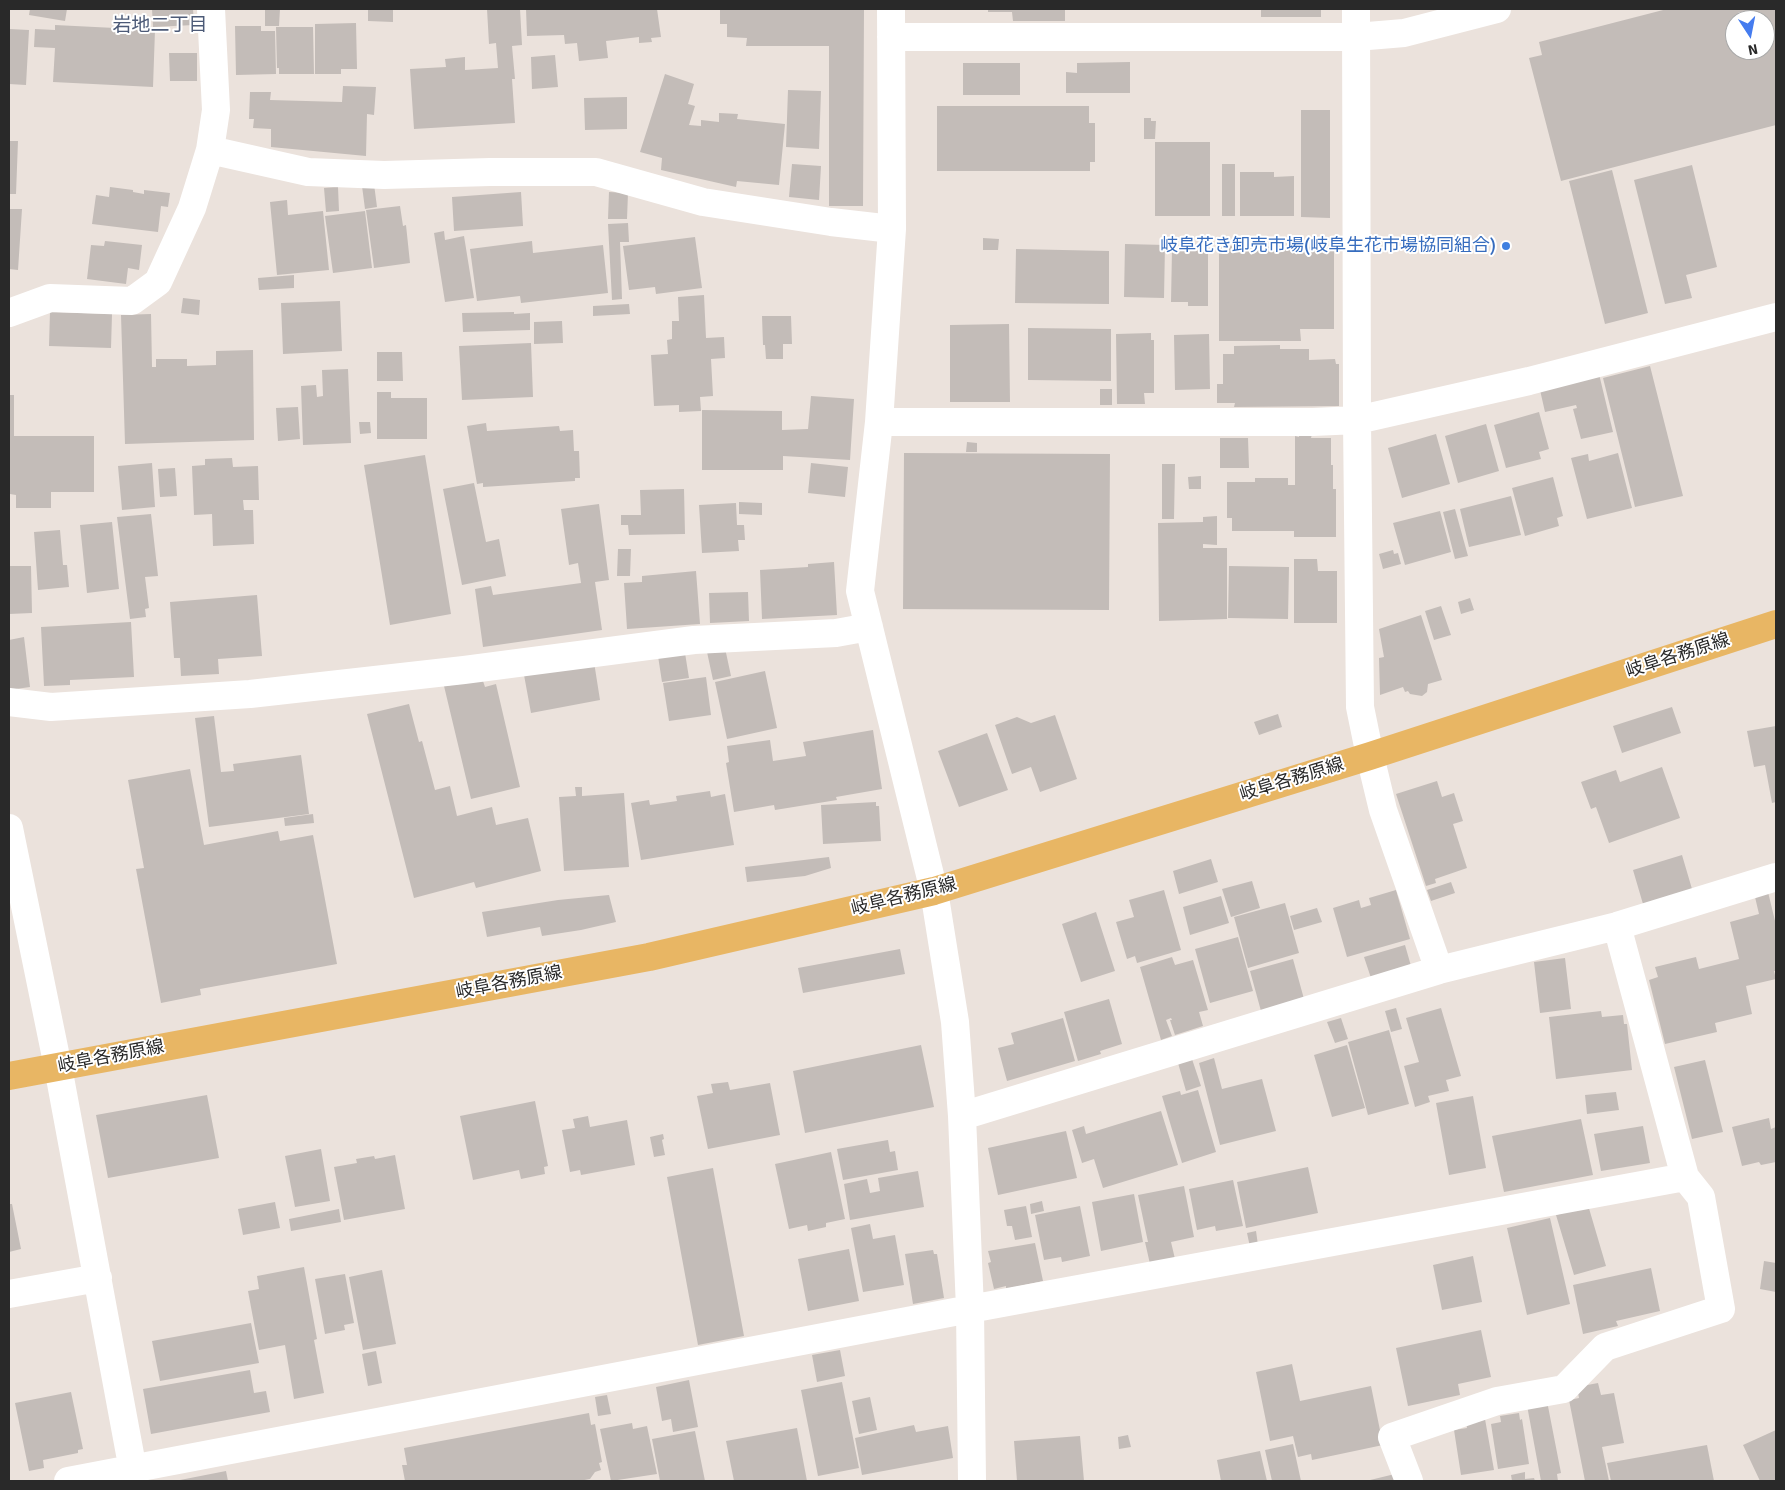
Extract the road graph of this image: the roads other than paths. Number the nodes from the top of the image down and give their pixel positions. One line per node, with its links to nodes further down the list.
1 (211, 9): 7 (street)
2 (891, 9): 5 (street)
3 (1356, 9): 6 (street)
4 (1497, 9): 6 (street)
5 (891, 37): 6 (street); 8 (street)
6 (1356, 37): 11 (street)
7 (210, 150): 8 (street); 9 (street)
8 (892, 229): 12 (street)
9 (9, 314)
10 (1776, 317): 11 (street)
11 (1357, 420): 12 (street); 16 (street)
12 (879, 422): 14 (street)
13 (1776, 624): 16 (main road, 岐阜各務原線)
14 (869, 627): 15 (street); 20 (street)
15 (9, 702)
16 (1370, 756): 20 (main road, 岐阜各務原線); 22 (street)
17 (9, 828): 18 (street)
18 (12, 862): 23 (street)
19 (1776, 877): 21 (street)
20 (934, 891): 23 (main road, 岐阜各務原線); 25 (street)
21 (1617, 926): 22 (street); 26 (street)
22 (1440, 970): 25 (street)
23 (58, 1067): 24 (main road, 岐阜各務原線); 27 (street)
24 (9, 1076)
25 (962, 1116): 29 (street)
26 (1685, 1177): 29 (street); 33 (street)
27 (98, 1278): 28 (street); 30 (street)
28 (9, 1294)
29 (970, 1309): 30 (street); 32 (street)
30 (134, 1475): 31 (street)
31 (68, 1481)
32 (972, 1481)
33 (1409, 1481)

